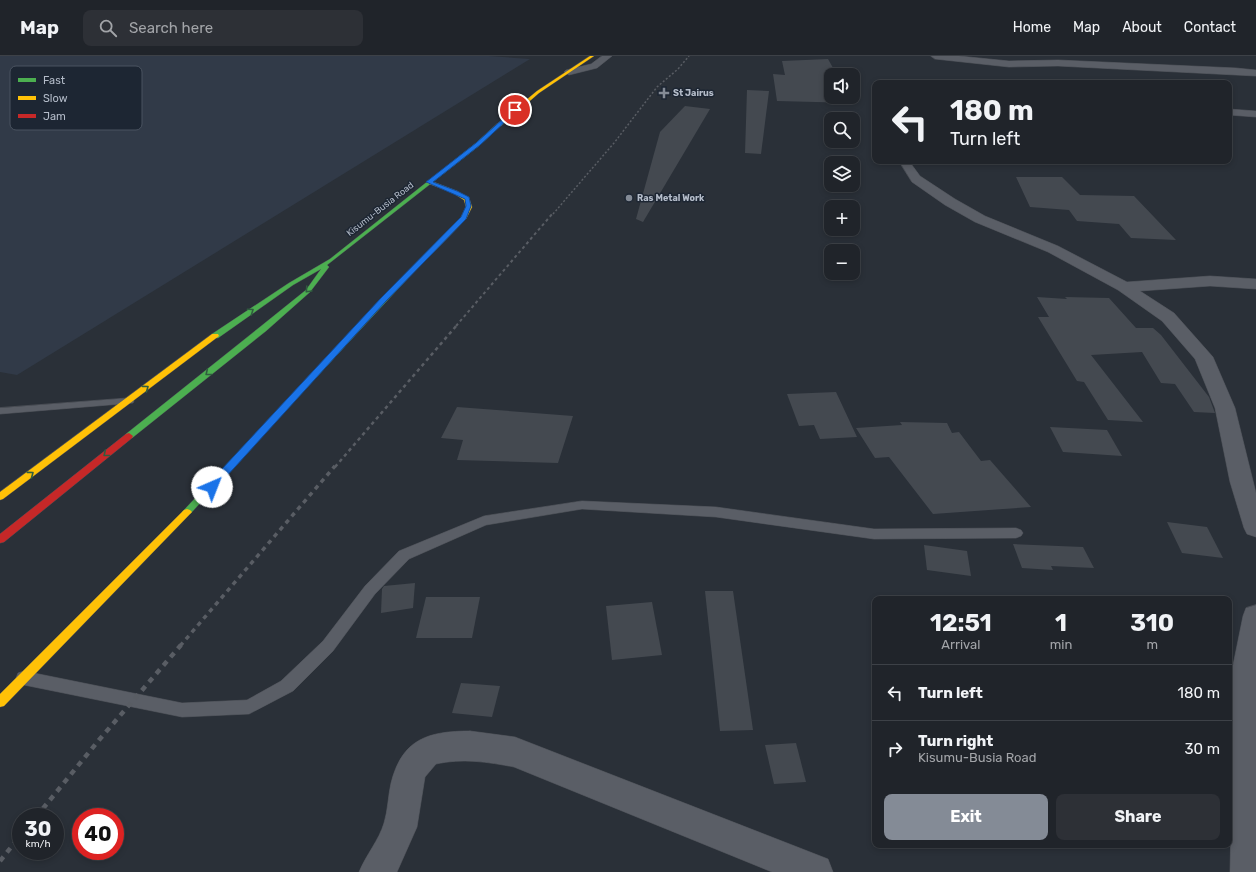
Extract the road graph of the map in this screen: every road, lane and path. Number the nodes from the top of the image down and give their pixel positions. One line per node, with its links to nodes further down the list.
1 (588, 56): 5 (main road, Kisumu-Busia Road)
2 (608, 56): 5 (street)
3 (935, 56): 4 (street)
4 (982, 59): 6 (street)
5 (569, 72): 10 (main road, Kisumu-Busia Road)
6 (1256, 73)
7 (1232, 112): 8 (street)
8 (1256, 114)
9 (905, 164): 13 (street)
10 (429, 182): 11 (main road, Kisumu-Busia Road); 21 (main road)
11 (332, 260): 14 (main road, one-way to 11); 19 (main road, one-way to 19)
12 (1256, 284): 13 (street)
13 (1124, 287): 17 (street)
14 (129, 401): 15 (lane); 16 (main road, one-way to 14)
15 (0, 411)
16 (0, 497)
17 (1256, 528)
18 (1016, 533): 21 (lane)
19 (0, 539)
20 (1256, 616): 25 (street)
21 (24, 678): 22 (main road)
22 (0, 702)
23 (377, 872): 24 (street)
24 (816, 872)
25 (1248, 872)

